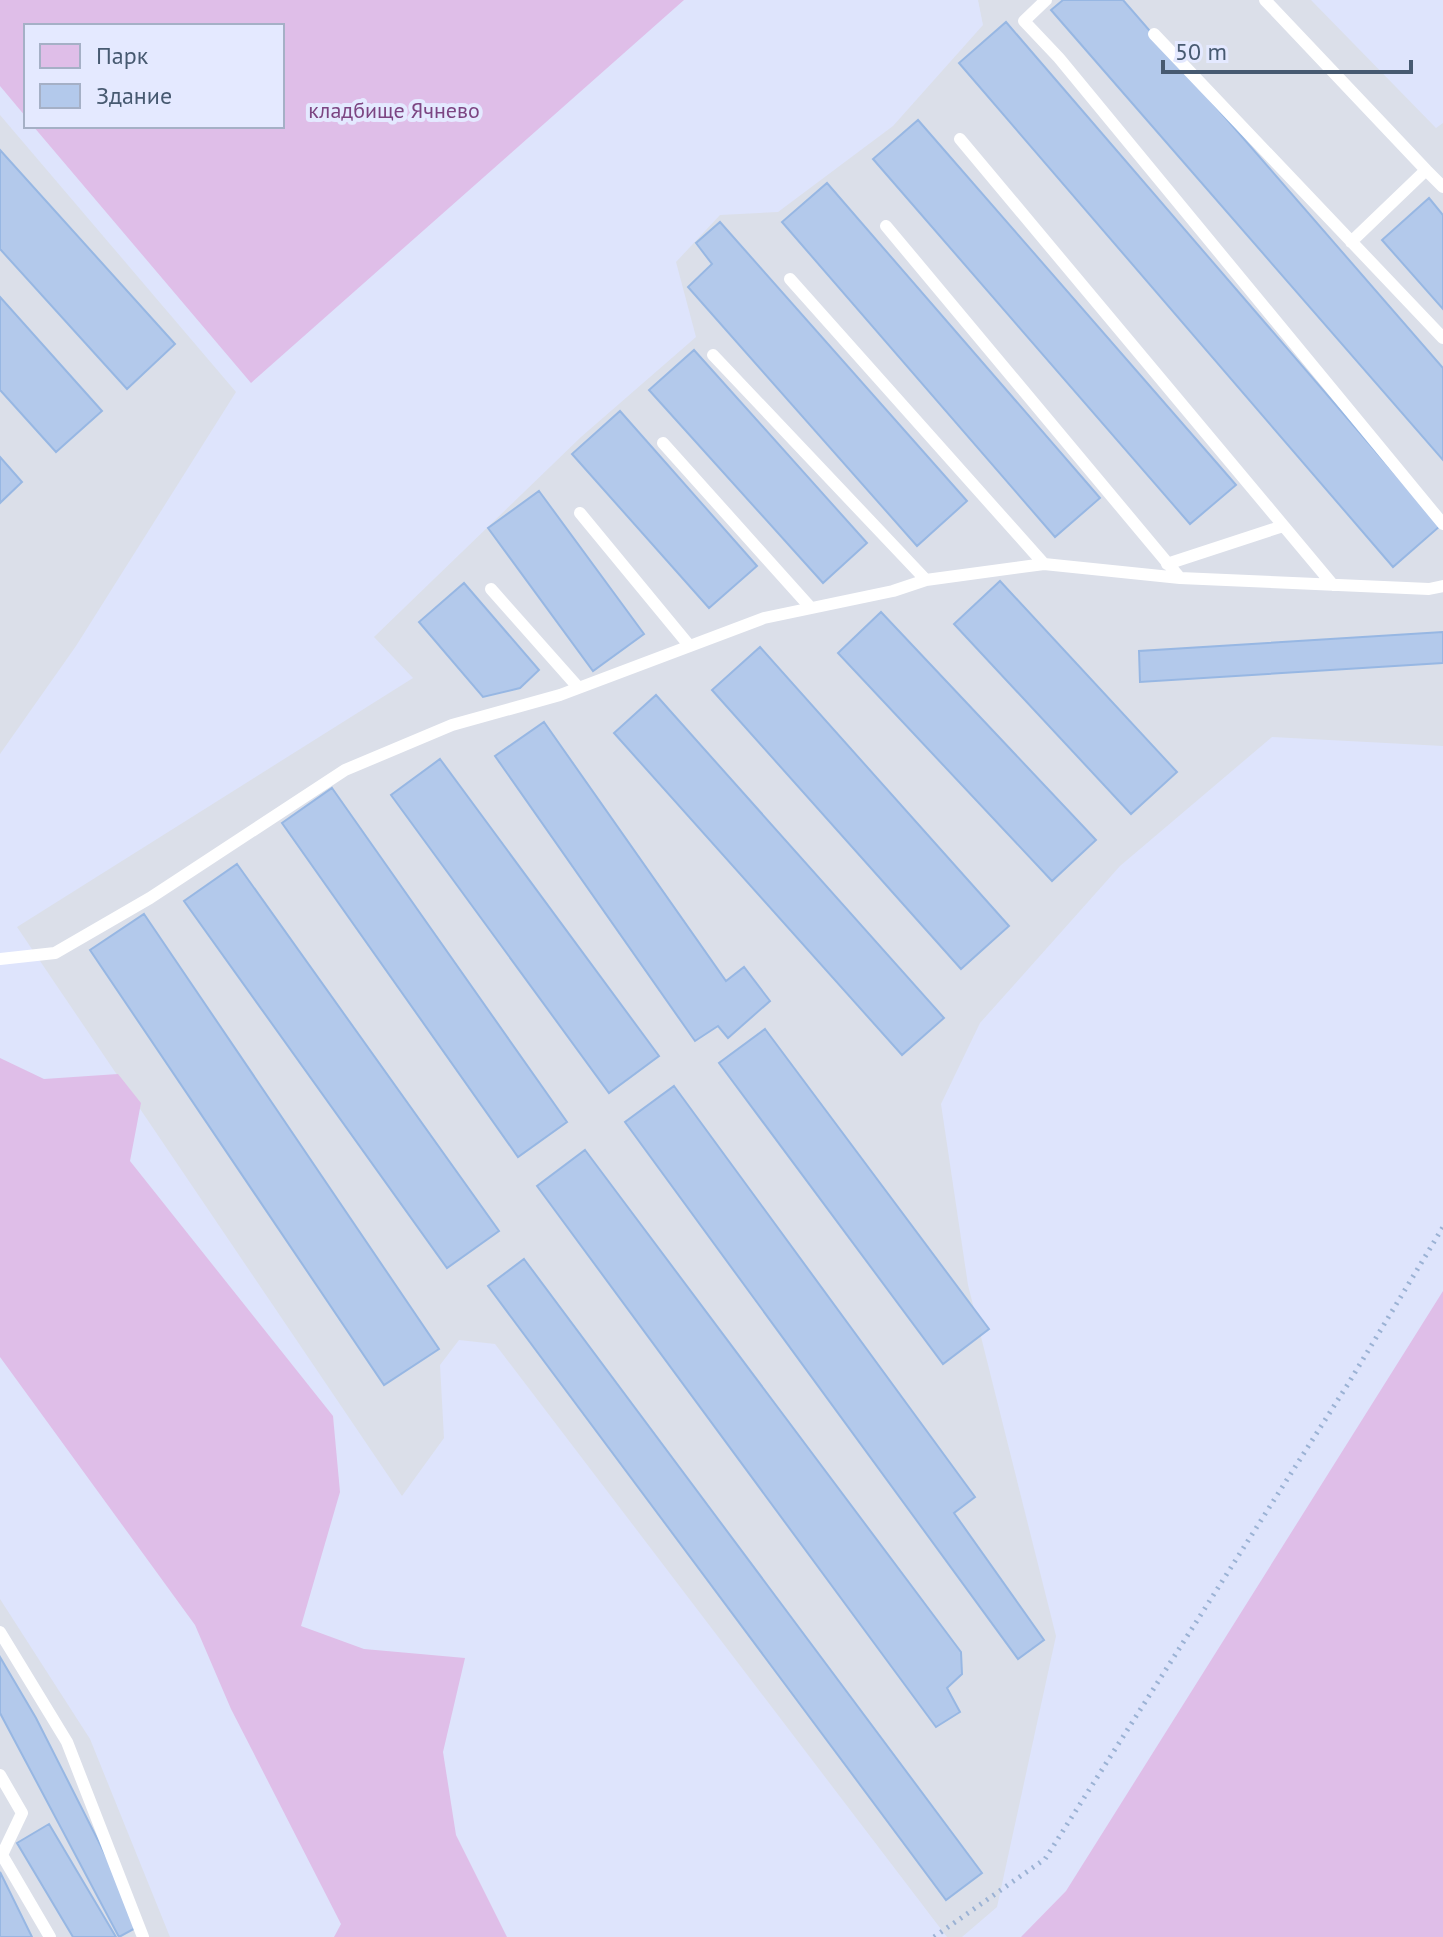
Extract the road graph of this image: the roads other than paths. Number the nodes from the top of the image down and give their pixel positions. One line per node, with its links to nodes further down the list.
1 (1046, 0): 14 (lane)
2 (1265, 0): 5 (lane)
3 (1154, 34): 8 (lane)
4 (960, 139): 15 (lane)
5 (1426, 170): 6 (lane); 8 (lane)
6 (1443, 187)
7 (886, 226): 17 (lane)
8 (1351, 242): 10 (lane)
9 (790, 279): 16 (lane)
10 (1443, 338)
11 (713, 355): 19 (lane)
12 (663, 443): 23 (lane)
13 (580, 513): 24 (lane)
14 (1443, 524)
15 (1283, 526): 17 (lane); 20 (lane)
16 (1044, 564): 18 (lane); 19 (lane)
17 (1167, 564): 18 (lane)
18 (1180, 578): 20 (lane)
19 (926, 580): 23 (lane)
20 (1333, 585): 21 (lane)
21 (1443, 586)
22 (491, 589): 25 (lane)
23 (810, 607): 24 (lane)
24 (688, 644): 25 (lane)
25 (577, 686): 26 (lane)
26 (0, 959)
27 (0, 1632): 30 (lane)
28 (0, 1775): 29 (lane)
29 (50, 1937)
30 (143, 1937)

